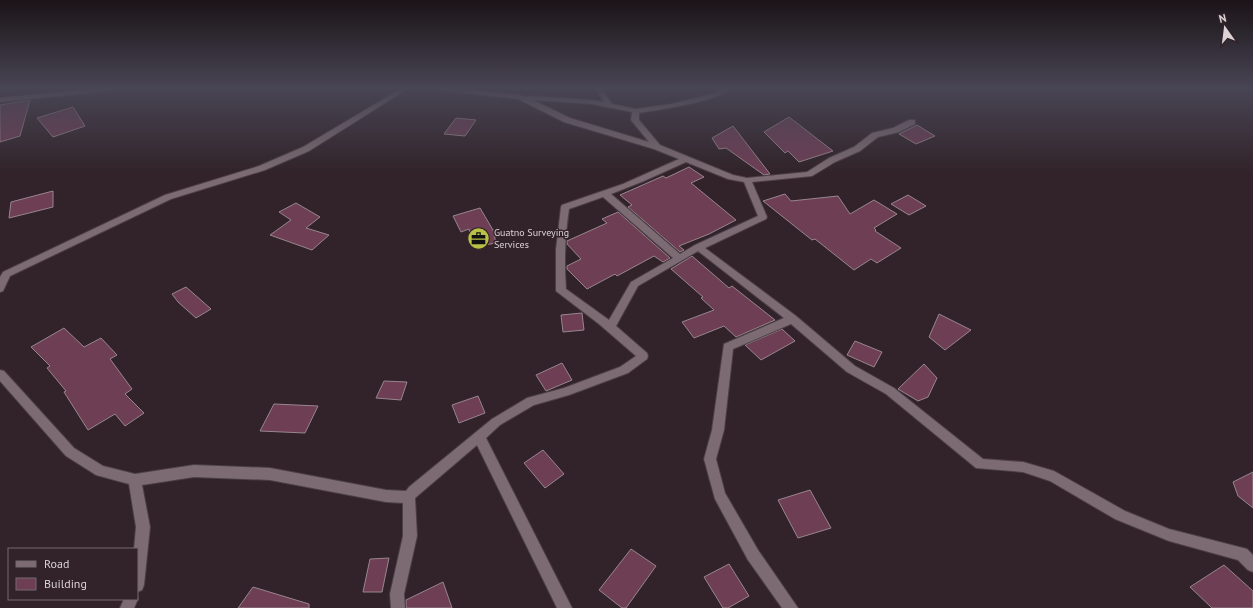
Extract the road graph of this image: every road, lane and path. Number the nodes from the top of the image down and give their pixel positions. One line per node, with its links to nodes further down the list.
1 (359, 116): 11 (street)
2 (560, 116): 5 (street)
3 (635, 116): 5 (street)
4 (912, 122): 7 (street)
5 (657, 147): 6 (street)
6 (681, 157): 7 (street); 8 (street)
7 (747, 180): 9 (street)
8 (605, 194): 10 (street); 13 (street)
9 (698, 247): 10 (street); 12 (street)
10 (679, 258): 13 (street)
11 (0, 289)
12 (792, 319): 18 (street); 22 (street)
13 (610, 327): 15 (street)
14 (0, 374): 16 (street)
15 (479, 436): 17 (street); 21 (street)
16 (135, 480): 17 (street); 19 (street)
17 (409, 497): 20 (street)
18 (1253, 565)
19 (138, 577)
20 (398, 608)
21 (565, 608)
22 (791, 608)

